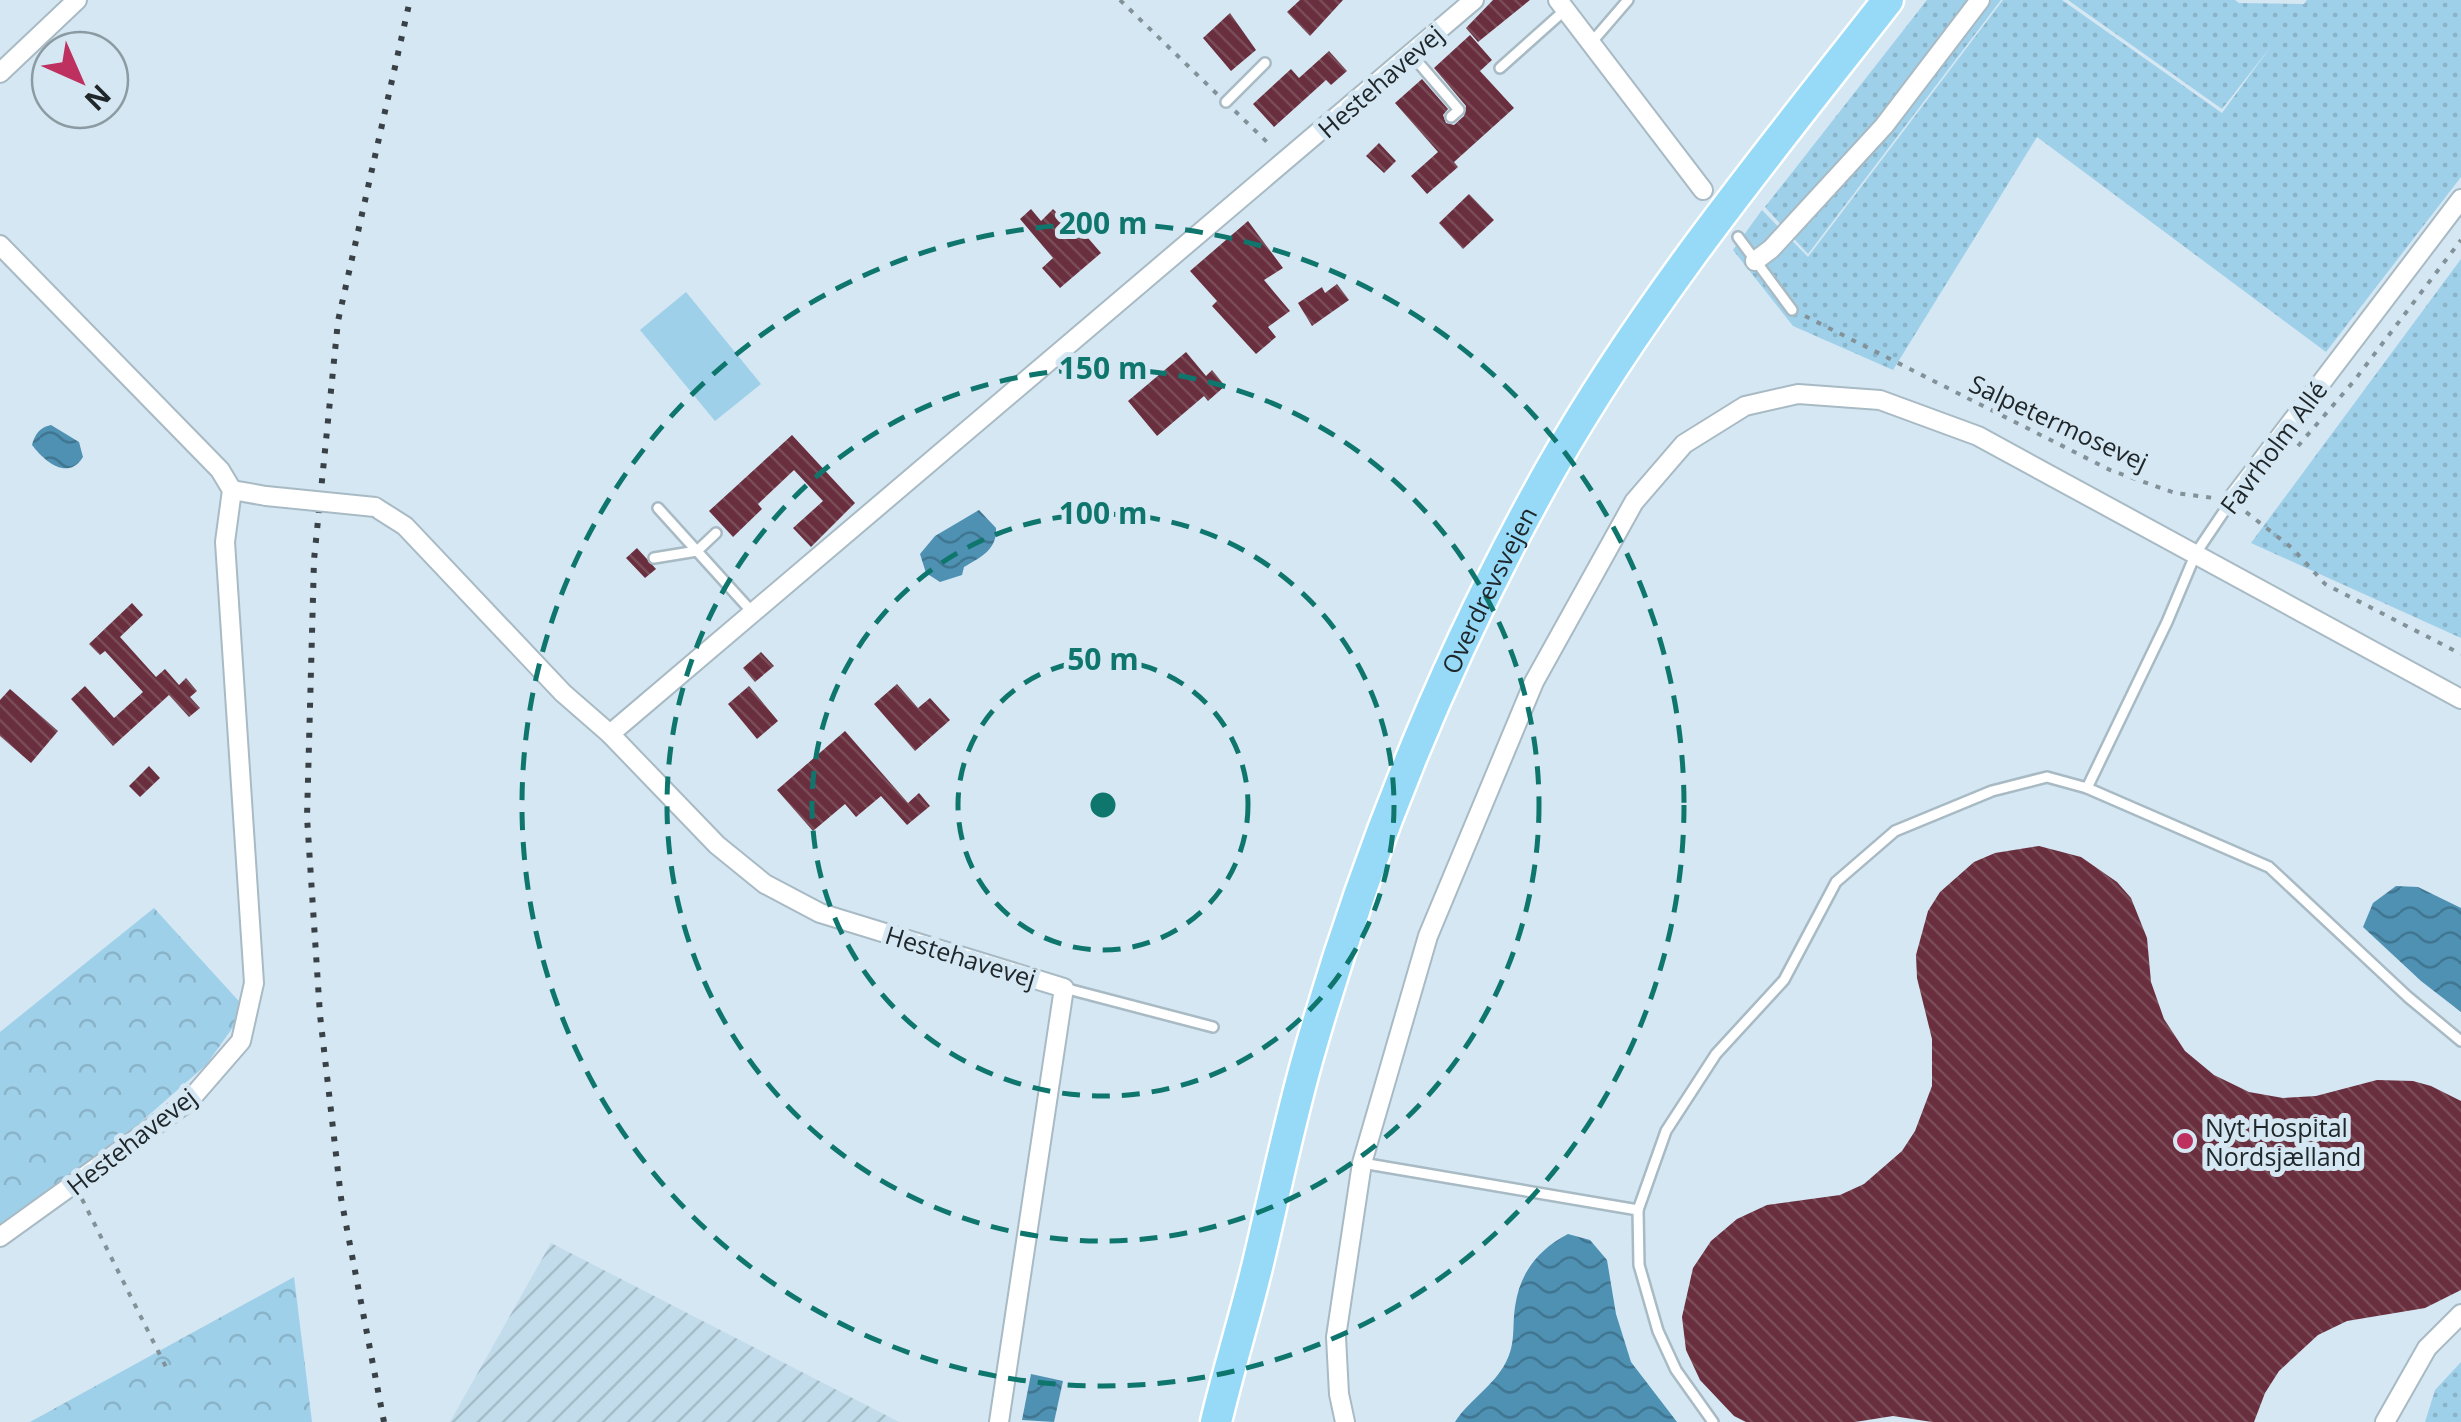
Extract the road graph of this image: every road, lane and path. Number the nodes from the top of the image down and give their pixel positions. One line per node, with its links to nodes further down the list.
1 (78, 0): 12 (street)
2 (1120, 0): 13 (path)
3 (1474, 0): 9 (street, Hestehavevej)
4 (1628, 0): 8 (lane)
5 (1888, 0): 45 (main road, Overdrevsvejen)
6 (1980, 0): 21 (street)
7 (1561, 5): 8 (street); 11 (lane)
8 (1591, 44): 16 (street)
9 (1411, 54): 14 (lane); 15 (street, Hestehavevej)
10 (1266, 63): 13 (lane)
11 (1500, 68)
12 (0, 72)
13 (1226, 102): 15 (path)
14 (1451, 116)
15 (1286, 161): 33 (street, Hestehavevej)
16 (1703, 190)
17 (2461, 199): 26 (street, Favrholm Allé)
18 (1738, 237): 21 (lane)
19 (2461, 240): 23 (path)
20 (0, 245): 24 (street)
21 (1755, 260): 22 (lane)
22 (1792, 310): 26 (path, Salpetermosevej)
23 (2291, 455)
24 (232, 490): 36 (street, Hestehavevej, bridge); 42 (street, Hestehavevej)
25 (2254, 502): 28 (path)
26 (2228, 504): 28 (path, Salpetermosevej); 31 (lane, Favrholm Allé)
27 (658, 508): 30 (lane)
28 (2248, 514): 34 (path, Salpetermosevej)
29 (716, 533): 30 (lane)
30 (697, 551): 32 (lane); 33 (lane)
31 (2196, 553): 35 (street); 37 (lane, Favrholm Allé); 41 (street)
32 (654, 558)
33 (753, 613): 36 (street, Hestehavevej)
34 (2461, 654)
35 (2461, 699)
36 (610, 734): 38 (street, Hestehavevej)
37 (2087, 788): 40 (lane); 43 (lane)
38 (1064, 988): 39 (lane); 48 (street, Hestehavevej)
39 (1213, 1027)
40 (2461, 1042)
41 (1362, 1163): 43 (lane); 51 (street)
42 (74, 1185): 44 (street, Hestehavevej); 47 (path)
43 (1638, 1210): 52 (lane)
44 (0, 1237)
45 (1258, 1264): 49 (main road, Overdrevsvejen); 50 (main road, Overdrevsvejen)
46 (2461, 1314): 53 (street)
47 (167, 1369)
48 (999, 1422)
49 (1216, 1422)
50 (1239, 1422)
51 (1345, 1422)
52 (1713, 1422)
53 (2385, 1422)

